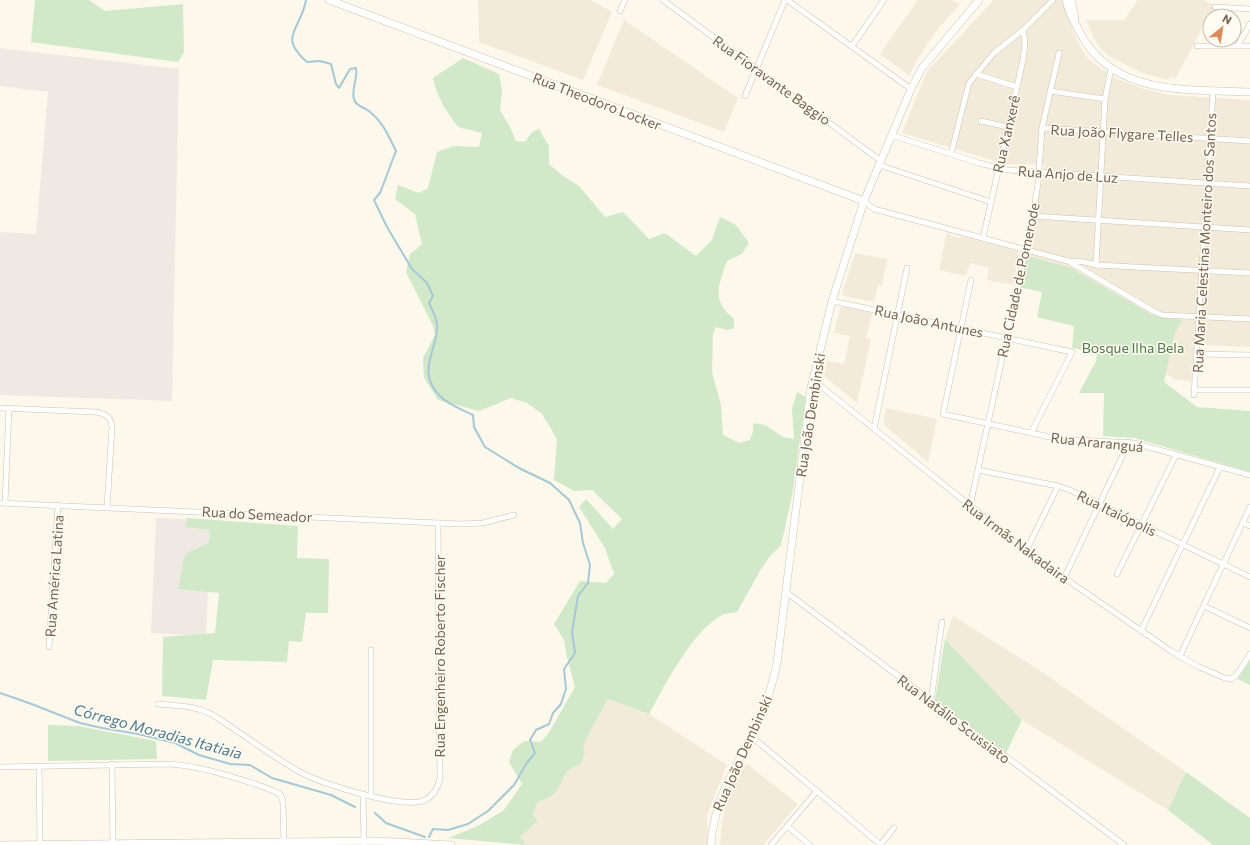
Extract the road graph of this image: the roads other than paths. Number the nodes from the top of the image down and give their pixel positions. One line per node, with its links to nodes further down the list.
1 (329, 0): 47 (main road, Rua Theodoro Locker)
2 (625, 0): 14 (street)
3 (663, 0): 24 (street, Rua Fioravante Baggio)
4 (786, 0): 19 (street); 24 (street)
5 (884, 0): 19 (street)
6 (979, 0): 11 (main road, Rua João Dembinski)
7 (982, 0): 11 (main road, Rua João Dembinski)
8 (1053, 0): 17 (street)
9 (1065, 0): 16 (main road)
10 (1071, 0): 16 (main road)
11 (974, 7): 27 (main road, Rua João Dembinski)
12 (1215, 7): 13 (street)
13 (1250, 9)
14 (620, 11)
15 (1250, 24): 18 (street)
16 (1078, 28): 23 (main road)
17 (1023, 30): 25 (street); 26 (street, Rua Xanxerê)
18 (1242, 39)
19 (852, 46): 27 (street)
20 (1197, 46): 21 (street)
21 (1202, 46)
22 (1059, 53): 28 (street, Rua Cidade de Pomerode)
23 (1111, 68): 29 (main road); 32 (street)
24 (756, 69): 31 (street); 41 (street, Rua Fioravante Baggio)
25 (976, 74): 26 (street); 40 (street)
26 (1017, 87): 34 (street, Rua Xanxerê)
27 (911, 88): 37 (main road, Rua João Dembinski)
28 (1050, 91): 32 (street); 35 (street, Rua Cidade de Pomerode)
29 (1213, 91): 30 (main road); 38 (street, Rua Maria Celestina Monteiro dos Santos)
30 (1250, 92)
31 (745, 96)
32 (1105, 99): 36 (street)
33 (981, 121): 34 (street)
34 (1008, 127): 42 (street, Rua Xanxerê)
35 (1042, 128): 36 (street, Rua João Flygare Telles); 43 (street, Rua Cidade de Pomerode)
36 (1103, 132): 38 (street, Rua João Flygare Telles); 44 (street)
37 (891, 135): 40 (street, Rua Anjo de Luz); 41 (main road, Rua João Dembinski)
38 (1210, 138): 39 (street, Rua João Flygare Telles); 45 (street, Rua Maria Celestina Monteiro dos Santos)
39 (1250, 141)
40 (951, 154): 42 (street, Rua Anjo de Luz)
41 (880, 163): 47 (main road, Rua João Dembinski); 48 (street, Rua Fioravante Baggio)
42 (999, 168): 43 (street, Rua Anjo de Luz); 48 (street, Rua Xanxerê)
43 (1039, 173): 44 (street, Rua Anjo de Luz); 49 (street, Rua Cidade de Pomerode)
44 (1100, 176): 45 (street, Rua Anjo de Luz); 50 (street)
45 (1207, 183): 46 (street, Rua Anjo de Luz); 51 (street, Rua Maria Celestina Monteiro dos Santos)
46 (1250, 186)
47 (864, 201): 53 (street); 61 (main road, Rua João Dembinski)
48 (991, 202): 53 (street, Rua Xanxerê)
49 (1033, 216): 50 (street); 54 (street, Rua Cidade de Pomerode)
50 (1098, 220): 51 (street); 56 (street)
51 (1205, 227): 52 (street); 58 (street, Rua Maria Celestina Monteiro dos Santos)
52 (1250, 230)
53 (983, 238): 54 (street)
54 (1025, 250): 55 (street); 66 (street, Rua Cidade de Pomerode)
55 (1068, 261): 56 (street); 63 (street)
56 (1096, 265): 58 (street)
57 (907, 268): 62 (street)
58 (1202, 271): 59 (street); 63 (street, Rua Maria Celestina Monteiro dos Santos)
59 (1250, 273)
60 (971, 280): 65 (street)
61 (832, 301): 62 (street, Rua João Antunes); 69 (main road, Rua João Dembinski)
62 (898, 315): 65 (street, Rua João Antunes); 74 (street)
63 (1199, 317): 64 (street); 67 (street, Rua Maria Celestina Monteiro dos Santos)
64 (1250, 319)
65 (961, 328): 66 (street, Rua João Antunes); 73 (street, Rua Araranguá)
66 (1006, 338): 73 (street, Rua Cidade de Pomerode); 75 (street, Rua João Antunes)
67 (1197, 354): 68 (street); 70 (street, Rua Maria Celestina Monteiro dos Santos)
68 (1250, 355)
69 (813, 380): 74 (street, Rua Irmãs Nakadaira); 99 (main road, Rua João Dembinski)
70 (1250, 390)
71 (0, 408): 72 (street)
72 (9, 408): 82 (street); 87 (street)
73 (988, 424): 75 (street, Rua Araranguá); 79 (street, Rua Cidade de Pomerode)
74 (874, 429): 85 (street, Rua Irmãs Nakadaira)
75 (1031, 433): 76 (street, Rua Araranguá)
76 (1129, 442): 77 (street, Rua Araranguá); 83 (street)
77 (1176, 455): 78 (street, Rua Araranguá); 91 (street)
78 (1220, 467): 80 (street, Rua Araranguá); 93 (street)
79 (978, 470): 81 (street, Rua Itaiópolis); 85 (street, Rua Cidade de Pomerode)
80 (1250, 476)
81 (1058, 486): 83 (street, Rua Itaiópolis); 94 (street)
82 (3, 503): 84 (street, Rua do Semeador)
83 (1099, 504): 91 (street, Rua Itaiópolis); 98 (street)
84 (58, 505): 87 (street, Rua do Semeador); 104 (street, Rua América Latina)
85 (970, 506): 94 (street, Rua Irmãs Nakadaira)
86 (1250, 507): 90 (street)
87 (107, 508): 89 (street, Rua do Semeador)
88 (514, 516): 89 (street, Rua do Semeador)
89 (438, 523): 116 (street, Rua Engenheiro Roberto Fischer)
90 (1243, 523): 92 (street); 95 (street)
91 (1142, 525): 93 (street, Rua Itaiópolis); 96 (street)
92 (1250, 526)
93 (1182, 544): 95 (street, Rua Itaiópolis); 103 (street)
94 (1026, 551): 98 (street, Rua Irmãs Nakadaira)
95 (1223, 564): 97 (street, Rua Itaiópolis); 100 (street)
96 (1117, 574)
97 (1250, 577)
98 (1064, 578): 103 (street, Rua Irmãs Nakadaira)
99 (786, 592): 108 (street, Rua Natálio Scussiato); 110 (main road, Rua João Dembinski)
100 (1204, 606): 102 (street); 107 (street)
101 (942, 622): 108 (street)
102 (1250, 628)
103 (1141, 631): 107 (street, Rua Irmãs Nakadaira)
104 (49, 647)
105 (371, 650): 116 (street)
106 (1250, 654): 107 (street, Rua Irmãs Nakadaira)
107 (1180, 656)
108 (930, 701): 129 (street, Rua Natálio Scussiato)
109 (158, 704): 115 (street)
110 (751, 736): 114 (street); 125 (main road, Rua João Dembinski)
111 (112, 764): 112 (street); 119 (street); 121 (street)
112 (39, 766): 113 (street); 123 (street)
113 (0, 767)
114 (817, 791): 117 (street); 128 (street)
115 (363, 794): 116 (street); 120 (street)
116 (371, 795)
117 (787, 826): 126 (street); 127 (street)
118 (894, 828): 128 (street)
119 (284, 843): 120 (main road); 121 (main road)
120 (364, 843): 124 (main road)
121 (113, 844): 123 (main road)
122 (0, 845): 123 (main road)
123 (40, 845)
124 (451, 845)
125 (711, 845)
126 (771, 845)
127 (810, 845)
128 (881, 845)
129 (1124, 845)

